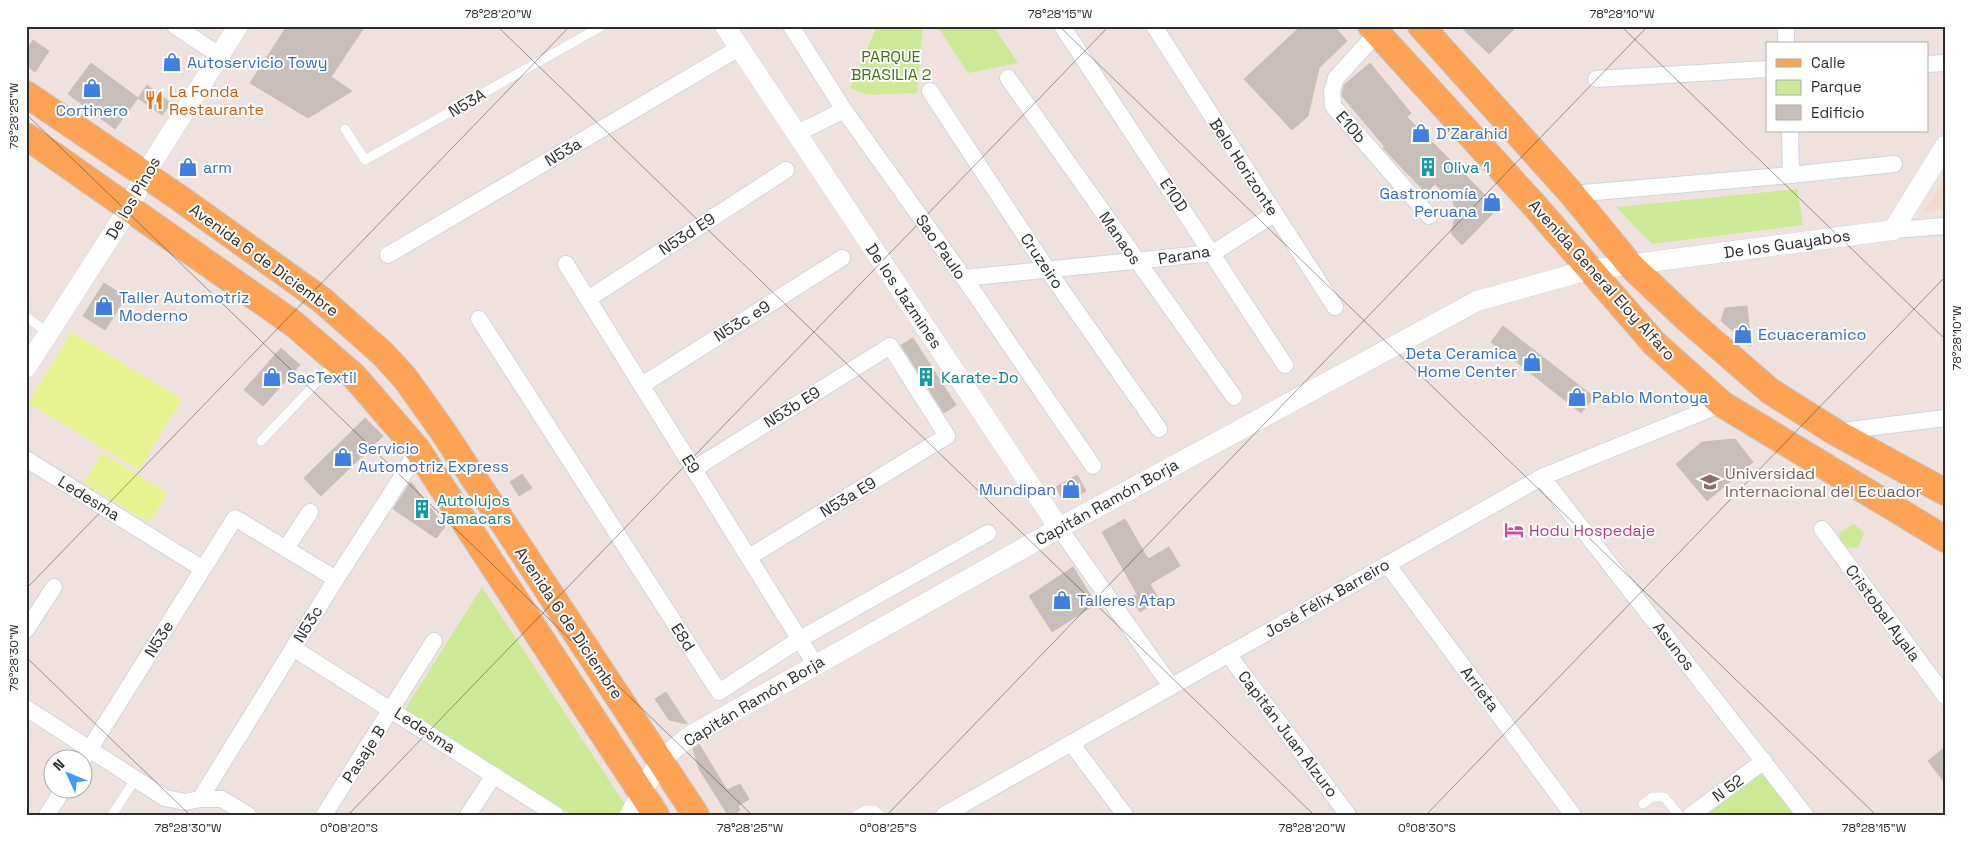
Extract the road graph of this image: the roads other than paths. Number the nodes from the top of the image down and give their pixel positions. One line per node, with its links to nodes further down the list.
1 (175, 26): 13 (street)
2 (238, 26): 13 (street, De los Pinos)
3 (602, 26): 22 (lane, N53A)
4 (725, 26): 12 (street, De los Jazmines)
5 (790, 26): 21 (street, Sao Paulo)
6 (1062, 26): 37 (street, E10D)
7 (1154, 26): 33 (street, Belo Horizonte)
8 (1421, 26): 31 (main road, Avenida General Eloy Alfaro)
9 (1786, 26): 11 (street)
10 (1374, 30): 34 (street, E10b); 44 (main road, Avenida General Eloy Alfaro)
11 (1786, 42)
12 (739, 48): 24 (street, De los Jazmines); 38 (street, N53a)
13 (219, 55): 29 (street, De los Pinos)
14 (1945, 63): 15 (street)
15 (1928, 64)
16 (1766, 69): 18 (street)
17 (1008, 78): 40 (street, Manaos)
18 (1596, 79)
19 (930, 91): 43 (street, Cruzeiro)
20 (26, 94): 29 (main road, Avenida 6 de Diciembre)
21 (844, 110): 24 (street); 45 (street, Sao Paulo)
22 (345, 129)
23 (1790, 132): 30 (street)
24 (796, 134): 69 (street, De los Jazmines)
25 (26, 136): 32 (main road, Avenida 6 de Diciembre)
26 (1945, 146): 36 (street)
27 (1894, 164): 30 (street)
28 (786, 170): 46 (street, N53d E9)
29 (145, 174): 32 (street, De los Pinos); 93 (main road, Avenida 6 de Diciembre)
30 (1791, 175): 31 (street)
31 (1572, 194): 42 (main road, Avenida General Eloy Alfaro)
32 (129, 208): 50 (street, De los Pinos); 52 (main road, Avenida 6 de Diciembre)
33 (1274, 214): 37 (street, Parana); 47 (street, Belo Horizonte)
34 (1428, 216)
35 (1945, 226): 36 (street, De los Guayabos)
36 (1893, 230): 42 (street, De los Guayabos)
37 (1213, 253): 40 (street, Parana); 53 (street, E10D)
38 (388, 255)
39 (842, 258): 55 (street, N53c e9)
40 (1137, 262): 43 (street, Parana); 56 (street, Manaos)
41 (566, 264): 46 (street, E9)
42 (1630, 265): 44 (street, Capitán Ramón Borja); 60 (main road, Avenida General Eloy Alfaro)
43 (1046, 269): 45 (street, Parana); 59 (street, Cruzeiro)
44 (1588, 270): 57 (main road, Avenida General Eloy Alfaro); 69 (street, Capitán Ramón Borja)
45 (964, 278): 64 (street, Sao Paulo)
46 (588, 299): 55 (street, E9)
47 (1334, 307)
48 (26, 318): 50 (lane)
49 (480, 319): 80 (street, E8d)
50 (49, 333): 54 (street, De los Pinos)
51 (890, 346): 65 (street, N53b E9); 74 (street, N53a E9)
52 (337, 362): 61 (lane); 62 (main road, Avenida 6 de Diciembre)
53 (1285, 365)
54 (26, 368)
55 (642, 385): 65 (street, E9)
56 (1234, 397)
57 (1722, 404): 66 (street, José Félix Barreiro); 72 (main road, Avenida General Eloy Alfaro)
58 (1945, 418): 60 (street)
59 (1159, 429)
60 (1835, 432): 67 (main road, Avenida General Eloy Alfaro)
61 (260, 441)
62 (417, 449): 77 (street, N53c); 100 (main road, Avenida 6 de Diciembre)
63 (26, 460): 76 (street, Ledesma)
64 (1093, 466)
65 (694, 469): 74 (street, E9)
66 (1542, 478): 75 (street, José Félix Barreiro); 94 (street, Asunos)
67 (1945, 492)
68 (310, 512): 73 (street)
69 (1060, 528): 84 (street, Capitán Ramón Borja); 85 (street, De los Jazmines)
70 (1822, 528): 86 (street, Cristobal Ayala)
71 (988, 533): 80 (street, E8d)
72 (1945, 539)
73 (286, 548): 76 (street, N53e); 77 (street)
74 (749, 557): 80 (street, E9)
75 (1387, 564): 83 (street, José Félix Barreiro); 113 (street, Arrieta)
76 (203, 569): 91 (street, N53e)
77 (336, 579): 82 (street, N53c)
78 (54, 587): 79 (street)
79 (26, 630)
80 (800, 639): 84 (street, E9)
81 (434, 641): 88 (street, Pasaje B)
82 (293, 648): 88 (street, Ledesma); 99 (street, N53c)
83 (1228, 654): 85 (street, José Félix Barreiro); 112 (street, Capitán Juan Alzuro)
84 (815, 664): 93 (street, Capitán Ramón Borja)
85 (1172, 686): 89 (street, José Félix Barreiro)
86 (1945, 696)
87 (26, 708): 90 (street)
88 (393, 709): 95 (street, Ledesma); 104 (street, Pasaje B)
89 (1071, 744): 110 (street, José Félix Barreiro); 111 (street)
90 (77, 748)
91 (90, 748)
92 (92, 758): 96 (street)
93 (660, 760): 100 (street, Capitán Ramón Borja); 107 (main road, Avenida 6 de Diciembre)
94 (1764, 761): 115 (street, N 52); 116 (street, Asunos)
95 (494, 775): 105 (street); 106 (street, Ledesma)
96 (136, 778): 99 (street); 102 (lane)
97 (58, 798): 101 (street)
98 (1643, 804): 114 (lane)
99 (187, 805): 103 (street)
100 (643, 808)
101 (47, 815)
102 (112, 815)
103 (248, 815)
104 (324, 815)
105 (468, 815)
106 (556, 815)
107 (696, 815)
108 (858, 815): 109 (lane)
109 (880, 815)
110 (944, 815)
111 (1124, 815)
112 (1348, 815)
113 (1573, 815)
114 (1679, 815)
115 (1691, 815)
116 (1805, 815)

